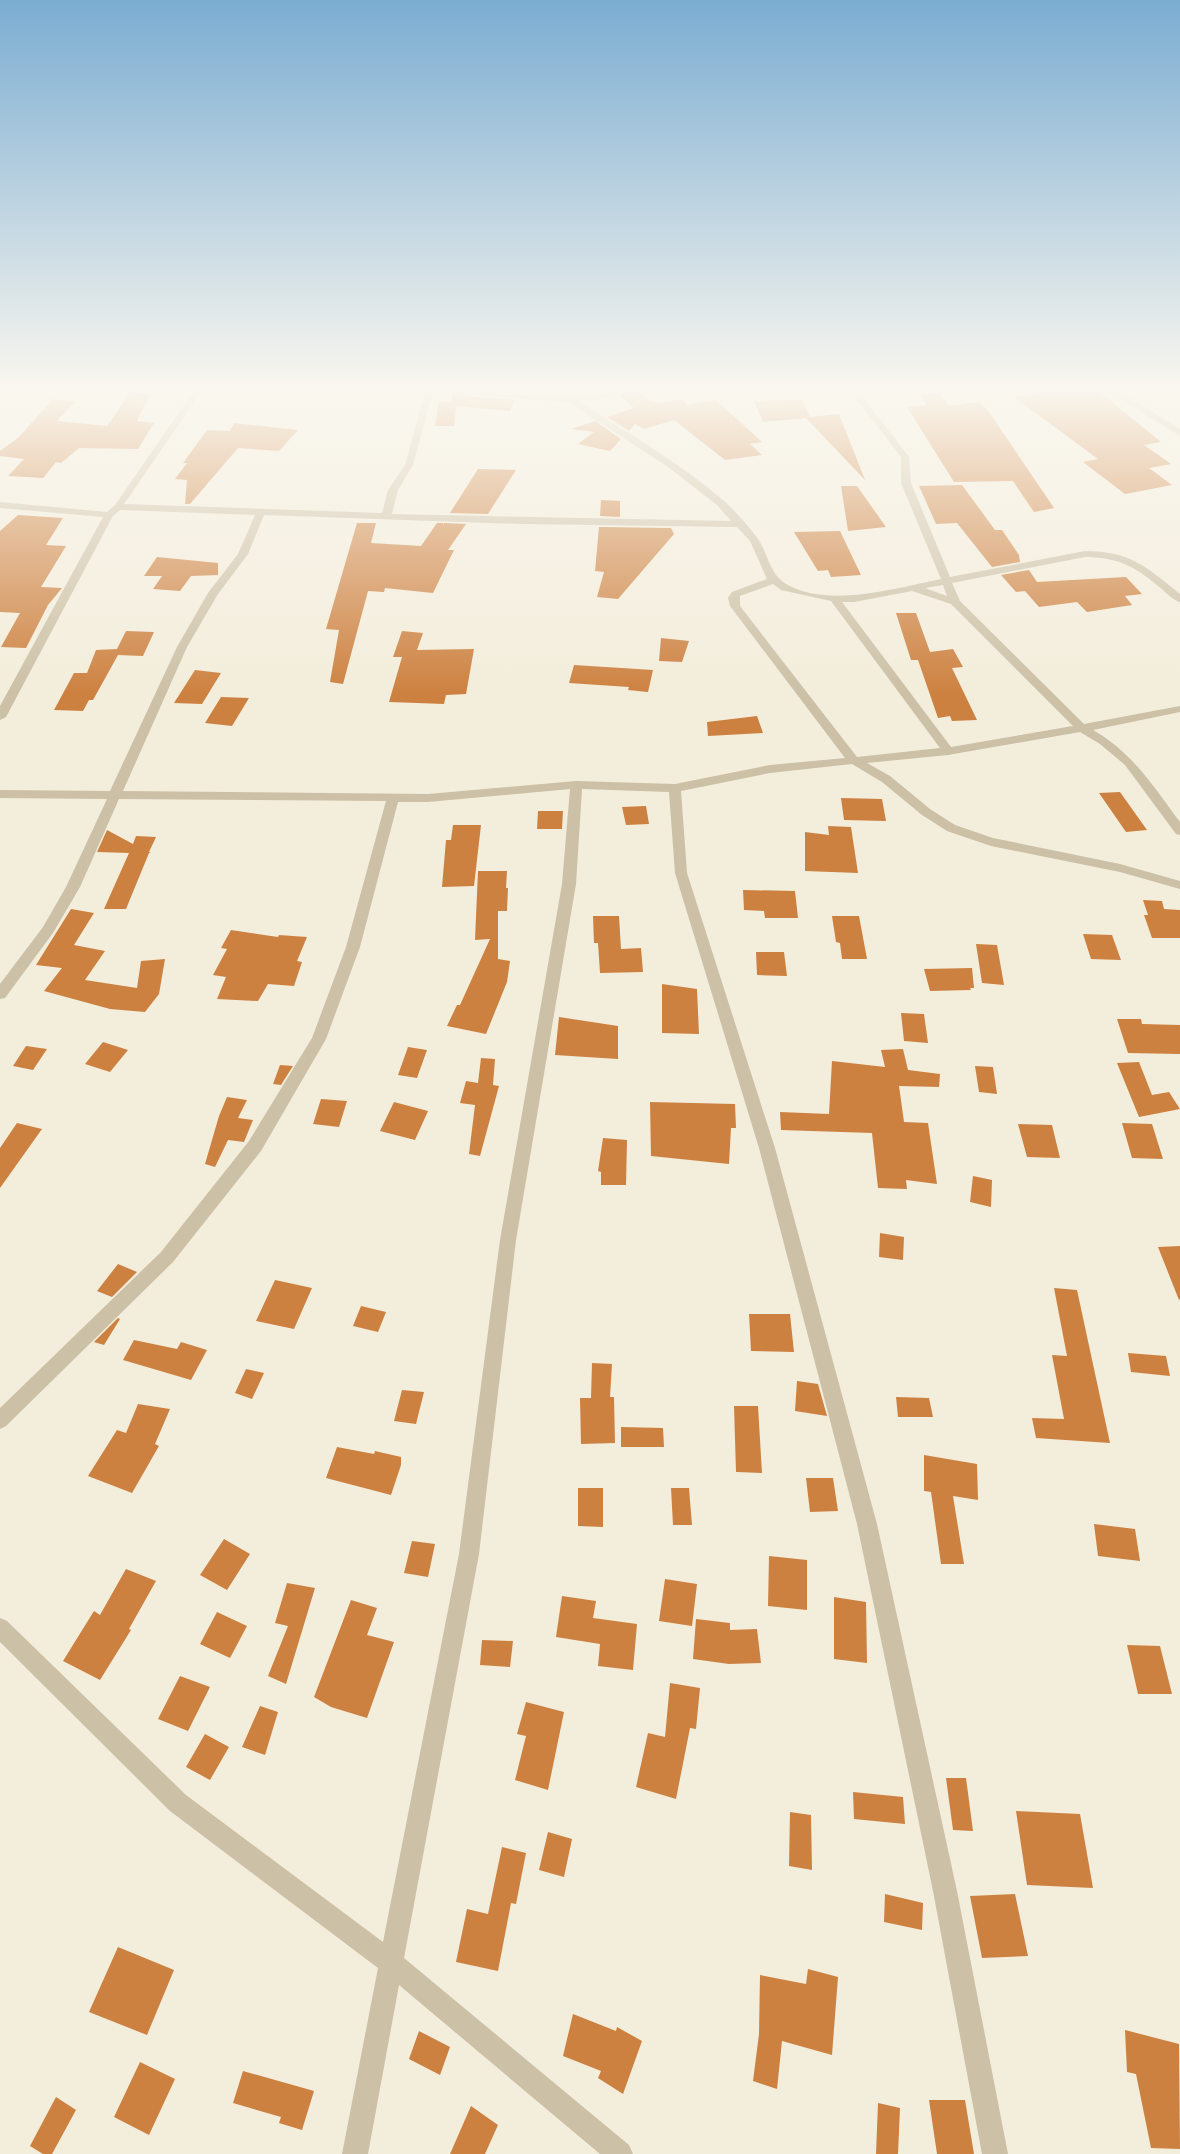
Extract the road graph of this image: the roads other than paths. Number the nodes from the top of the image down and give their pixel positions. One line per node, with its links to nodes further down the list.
1 (128, 493): 6 (street)
2 (391, 493): 9 (street)
3 (706, 493): 10 (street)
4 (910, 493): 12 (street)
5 (0, 505): 8 (street)
6 (118, 507): 7 (street); 8 (street)
7 (260, 513): 9 (street); 24 (street)
8 (109, 515): 18 (street)
9 (386, 517): 10 (street)
10 (741, 524): 11 (street)
11 (775, 580): 14 (street); 21 (street)
12 (947, 581): 13 (street); 15 (street); 16 (street)
13 (913, 588): 14 (street); 16 (street)
14 (834, 599): 20 (street)
15 (1180, 599)
16 (955, 602): 19 (street)
17 (1180, 709): 19 (street)
18 (0, 717)
19 (1080, 727): 20 (street); 27 (street)
20 (948, 751): 21 (street)
21 (854, 760): 23 (street); 28 (street)
22 (576, 785): 23 (street); 26 (street); 32 (street)
23 (675, 788): 35 (street)
24 (116, 793): 25 (street); 26 (street); 29 (street)
25 (0, 794)
26 (393, 797): 30 (street)
27 (1180, 832)
28 (1180, 885)
29 (0, 994)
30 (0, 1420)
31 (0, 1628): 32 (street)
32 (393, 1964): 33 (street); 34 (street)
33 (356, 2154)
34 (620, 2154)
35 (995, 2154)

